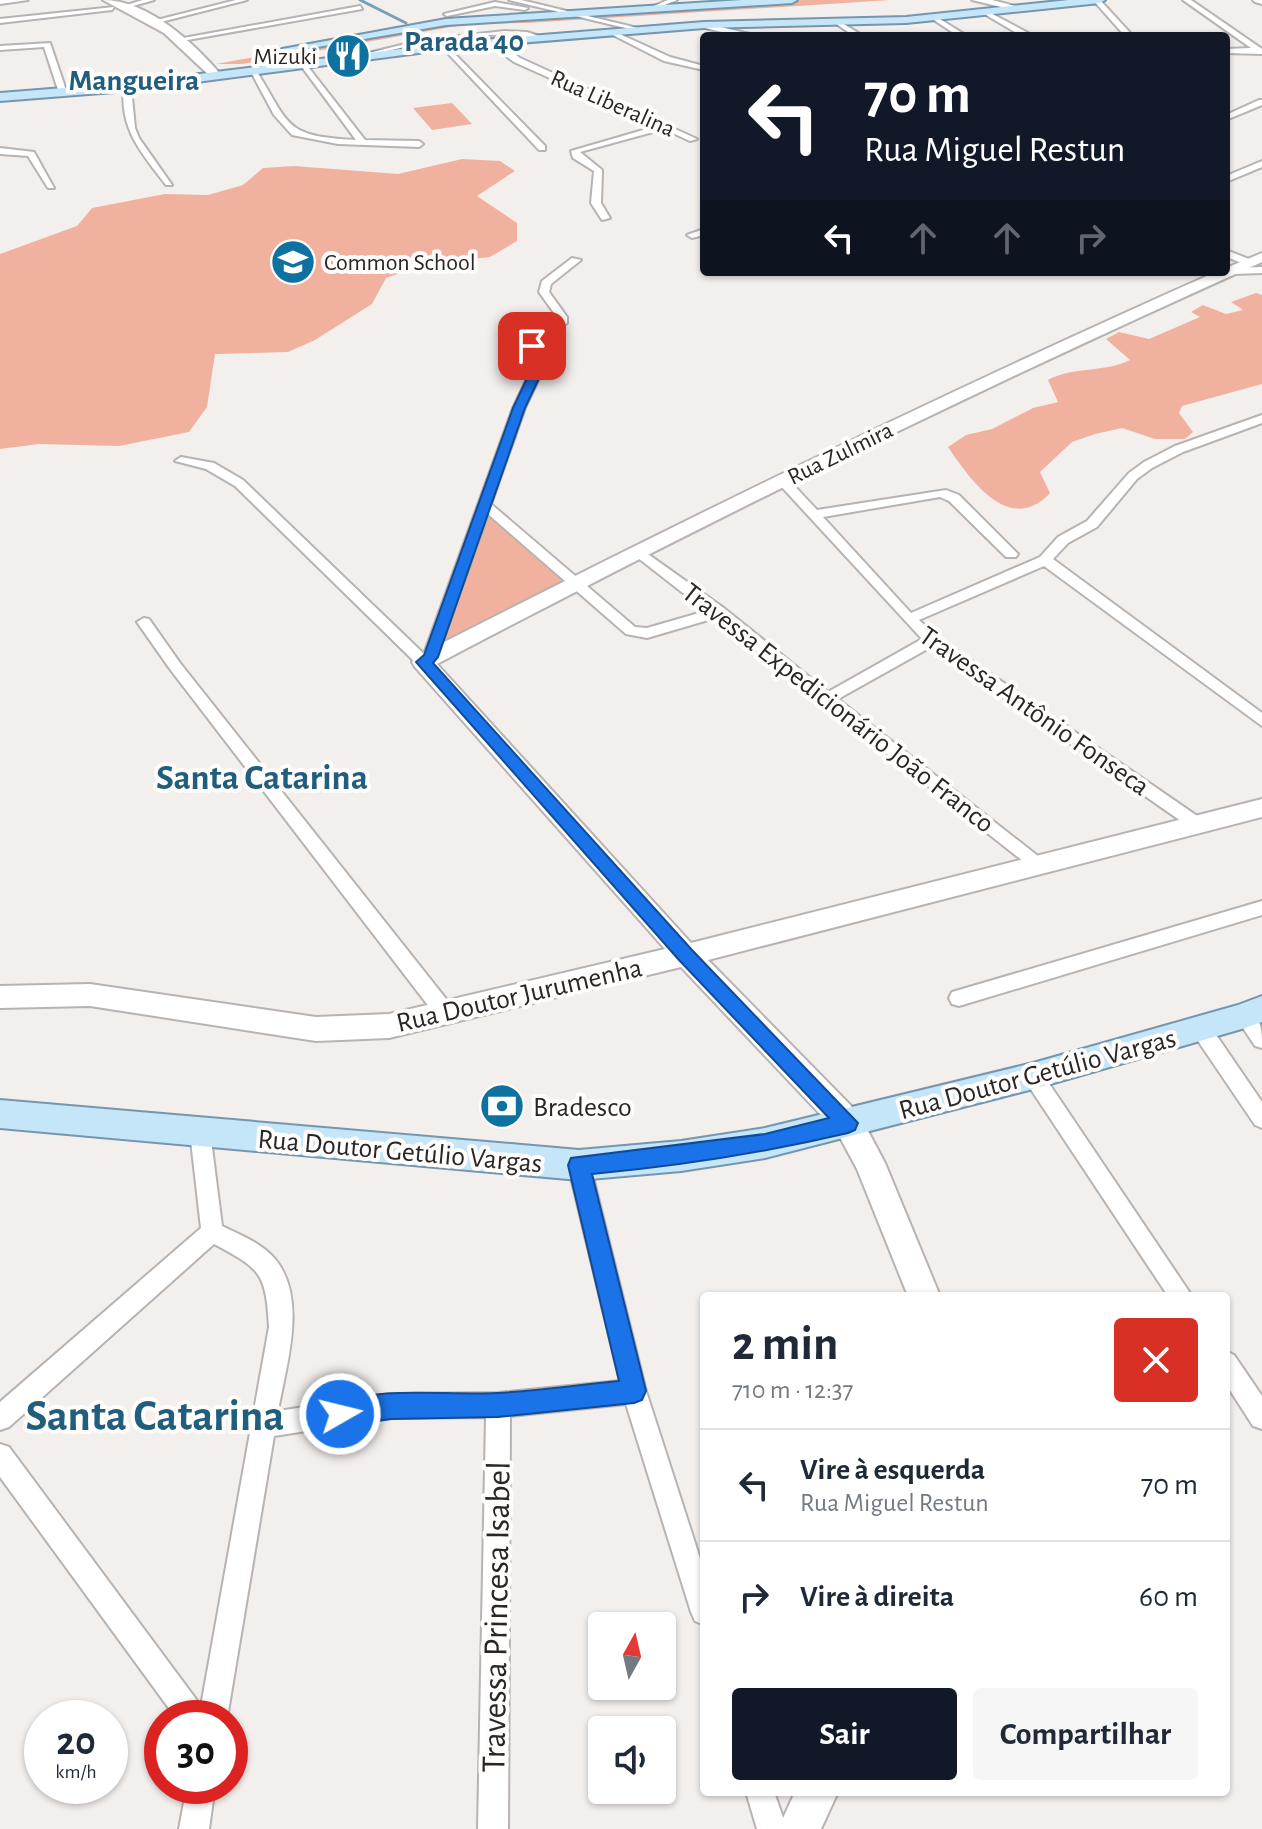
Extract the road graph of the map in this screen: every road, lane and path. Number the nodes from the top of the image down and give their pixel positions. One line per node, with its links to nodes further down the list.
1 (25, 0): 12 (street)
2 (99, 0): 20 (street)
3 (151, 0): 14 (street)
4 (244, 0): 26 (street)
5 (512, 0): 15 (street)
6 (561, 0): 15 (street)
7 (674, 0): 18 (street)
8 (792, 0): 18 (main road)
9 (977, 0): 17 (street)
10 (1098, 0): 17 (main road); 34 (street)
11 (1186, 0): 42 (street)
12 (0, 2)
13 (110, 4): 14 (street); 25 (street)
14 (126, 6): 26 (street)
15 (542, 6): 22 (street)
16 (360, 8): 37 (street)
17 (1018, 8): 19 (main road)
18 (650, 9): 22 (main road)
19 (983, 11): 24 (main road); 33 (street)
20 (0, 12)
21 (447, 14): 23 (street)
22 (578, 14): 23 (main road); 29 (street)
23 (555, 15): 43 (main road)
24 (933, 17): 27 (main road); 32 (street)
25 (0, 21)
26 (157, 21): 37 (street)
27 (837, 22): 28 (main road); 31 (street)
28 (704, 25): 29 (main road); 30 (street)
29 (642, 30): 35 (main road)
30 (731, 32)
31 (853, 32)
32 (957, 32)
33 (1020, 32)
34 (1126, 32)
35 (616, 33): 36 (main road); 47 (street)
36 (541, 38): 38 (main road); 44 (street)
37 (182, 39): 45 (street)
38 (493, 42): 39 (main road); 56 (street, Rua Liberalina)
39 (443, 47): 44 (main road); 60 (street)
40 (0, 48): 52 (street)
41 (1230, 51): 42 (street)
42 (1261, 51)
43 (270, 52)
44 (356, 57): 46 (main road)
45 (211, 63): 49 (street); 52 (main road)
46 (302, 65): 48 (main road); 58 (street)
47 (700, 67)
48 (253, 72): 49 (main road); 58 (street)
49 (217, 77): 51 (main road)
50 (0, 87): 52 (main road)
51 (127, 87): 52 (main road); 64 (street)
52 (62, 88): 53 (main road)
53 (0, 97)
54 (1262, 102): 55 (street)
55 (1230, 116)
56 (663, 127): 57 (street, Rua Liberalina); 66 (street)
57 (693, 139)
58 (361, 141): 59 (street)
59 (419, 144)
60 (542, 148)
61 (0, 151): 65 (street)
62 (1262, 164): 63 (street)
63 (1230, 177)
64 (169, 183)
65 (51, 186)
66 (605, 218)
67 (700, 233): 68 (street)
68 (692, 235)
69 (1230, 255): 71 (street)
70 (576, 260): 77 (street)
71 (1252, 265): 72 (street, Rua Zulmira)
72 (1230, 274)
73 (1226, 276): 76 (street, Rua Zulmira)
74 (1262, 419): 81 (street)
75 (181, 461): 87 (street)
76 (783, 481): 78 (street, Travessa Antônio Fonseca); 79 (street, Rua Zulmira)
77 (485, 505): 82 (street); 87 (street)
78 (813, 515): 80 (street); 84 (street, Travessa Antônio Fonseca)
79 (638, 551): 82 (street, Rua Zulmira); 83 (street, Travessa Expedicionário João Franco)
80 (1011, 554)
81 (1045, 560): 84 (street); 89 (street)
82 (574, 583): 83 (street); 87 (street, Rua Zulmira)
83 (720, 612): 88 (street, Travessa Expedicionário João Franco)
84 (909, 619): 86 (street, Travessa Antônio Fonseca)
85 (144, 622): 97 (street)
86 (932, 640): 88 (street); 91 (street, Travessa Antônio Fonseca)
87 (427, 660): 94 (street)
88 (829, 698): 92 (street, Travessa Expedicionário João Franco)
89 (1262, 721)
90 (1262, 808): 91 (street, Rua Doutor Jurumenha)
91 (1197, 824): 92 (street, Rua Doutor Jurumenha)
92 (1039, 864): 94 (street, Rua Doutor Jurumenha)
93 (1262, 908): 96 (street)
94 (686, 955): 97 (street, Rua Doutor Jurumenha); 103 (street)
95 (0, 997): 97 (street, Rua Doutor Jurumenha)
96 (959, 998)
97 (447, 1015)
98 (1256, 1021): 99 (main road, Rua Doutor Getúlio Vargas)
99 (1201, 1029): 100 (main road, Rua Doutor Getúlio Vargas); 102 (street)
100 (1033, 1076): 103 (main road, Rua Doutor Getúlio Vargas); 108 (street)
101 (0, 1114): 104 (main road, Rua Doutor Getúlio Vargas)
102 (1262, 1119)
103 (848, 1123): 105 (main road, Rua Doutor Getúlio Vargas); 107 (street)
104 (200, 1132): 105 (main road, Rua Doutor Getúlio Vargas); 106 (street)
105 (579, 1165): 110 (street)
106 (212, 1232): 113 (street); 114 (street)
107 (922, 1292)
108 (1178, 1292)
109 (1230, 1369): 112 (street)
110 (634, 1391): 111 (street); 116 (street)
111 (498, 1405): 114 (street); 123 (street, Travessa Princesa Isabel)
112 (1262, 1417)
113 (0, 1418)
114 (264, 1425): 118 (street)
115 (0, 1456): 117 (street)
116 (700, 1599)
117 (180, 1700)
118 (216, 1700)
119 (761, 1796): 124 (street)
120 (815, 1796): 125 (street)
121 (198, 1804): 122 (street)
122 (194, 1829)
123 (493, 1829)
124 (772, 1829)
125 (799, 1829)

